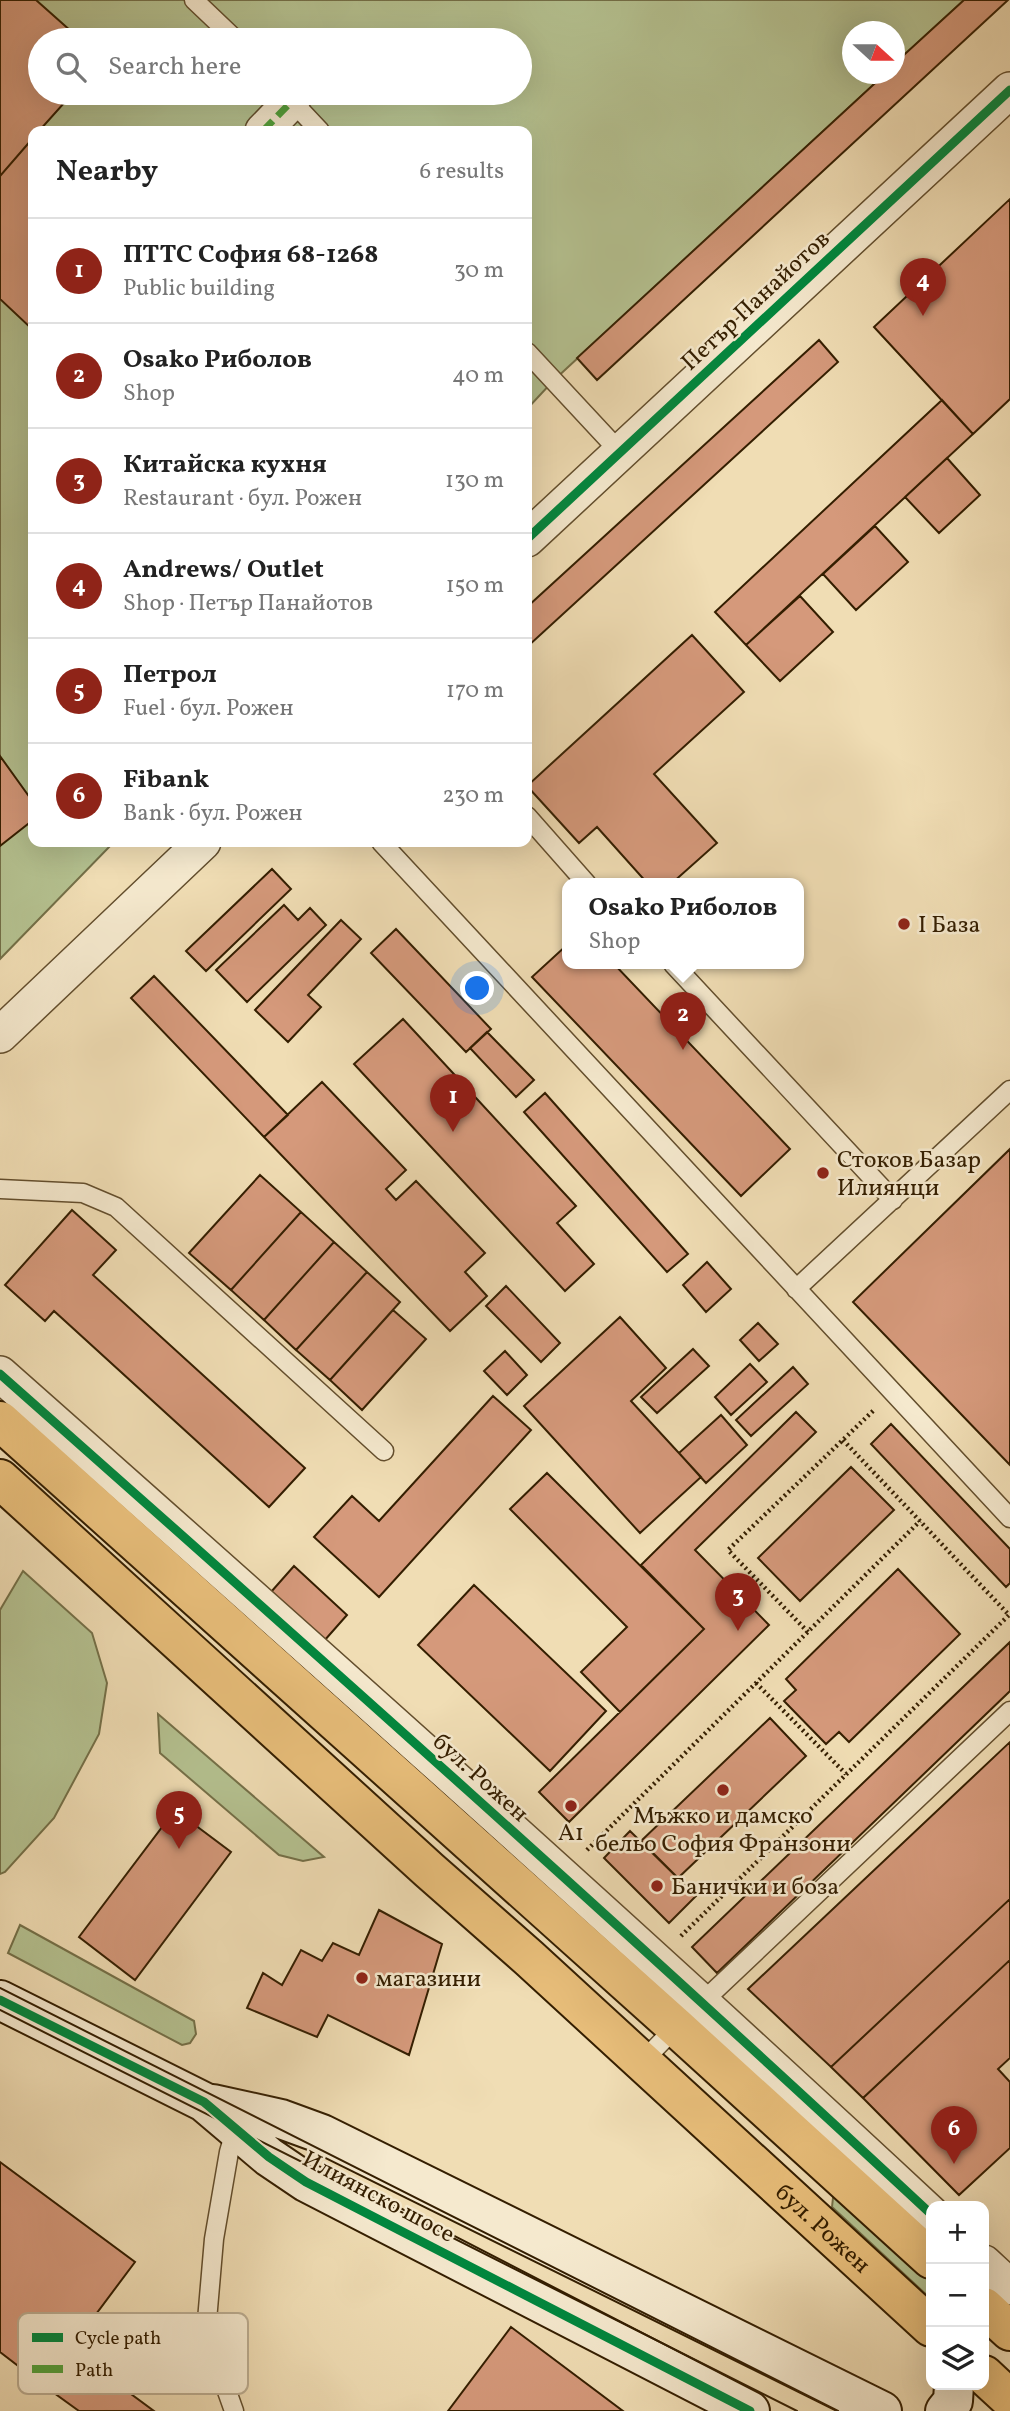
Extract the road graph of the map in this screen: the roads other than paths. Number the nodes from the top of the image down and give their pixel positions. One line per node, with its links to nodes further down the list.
1 (194, 0): 2 (lane)
2 (223, 28)
3 (1010, 90): 9 (street, Петър Панайотов)
4 (282, 105): 6 (street)
5 (296, 105): 7 (lane)
6 (267, 126)
7 (315, 126)
8 (532, 357): 9 (lane)
9 (620, 452): 10 (street, Петър Панайотов)
10 (532, 534)
11 (532, 823): 14 (lane)
12 (198, 847): 16 (street)
13 (386, 847): 20 (lane)
14 (582, 878)
15 (678, 969): 19 (lane)
16 (0, 1035)
17 (1010, 1090): 19 (lane)
18 (0, 1189): 23 (lane)
19 (893, 1200): 20 (lane)
20 (796, 1289): 25 (lane)
21 (0, 1374): 28 (street, бул. Рожен)
22 (0, 1421): 28 (main road, бул. Рожен)
23 (384, 1451)
24 (0, 1479): 29 (main road, бул. Рожен)
25 (1010, 1518)
26 (1010, 1711): 28 (lane)
27 (0, 2000): 30 (street, Илиянско шосе)
28 (689, 2015): 29 (lane); 31 (street, бул. Рожен); 32 (main road, бул. Рожен)
29 (642, 2062): 37 (main road, бул. Рожен)
30 (240, 2119): 36 (lane); 44 (street, Илиянско шосе); 45 (street, Илиянско шосе)
31 (926, 2210)
32 (926, 2254)
33 (985, 2264): 34 (street)
34 (1010, 2287)
35 (989, 2312): 38 (main road)
36 (208, 2313)
37 (926, 2322)
38 (1010, 2331)
39 (989, 2380): 42 (main road)
40 (954, 2390): 46 (street)
41 (228, 2394): 43 (lane)
42 (1010, 2399)
43 (234, 2411)
44 (750, 2411)
45 (882, 2411)
46 (944, 2411)

